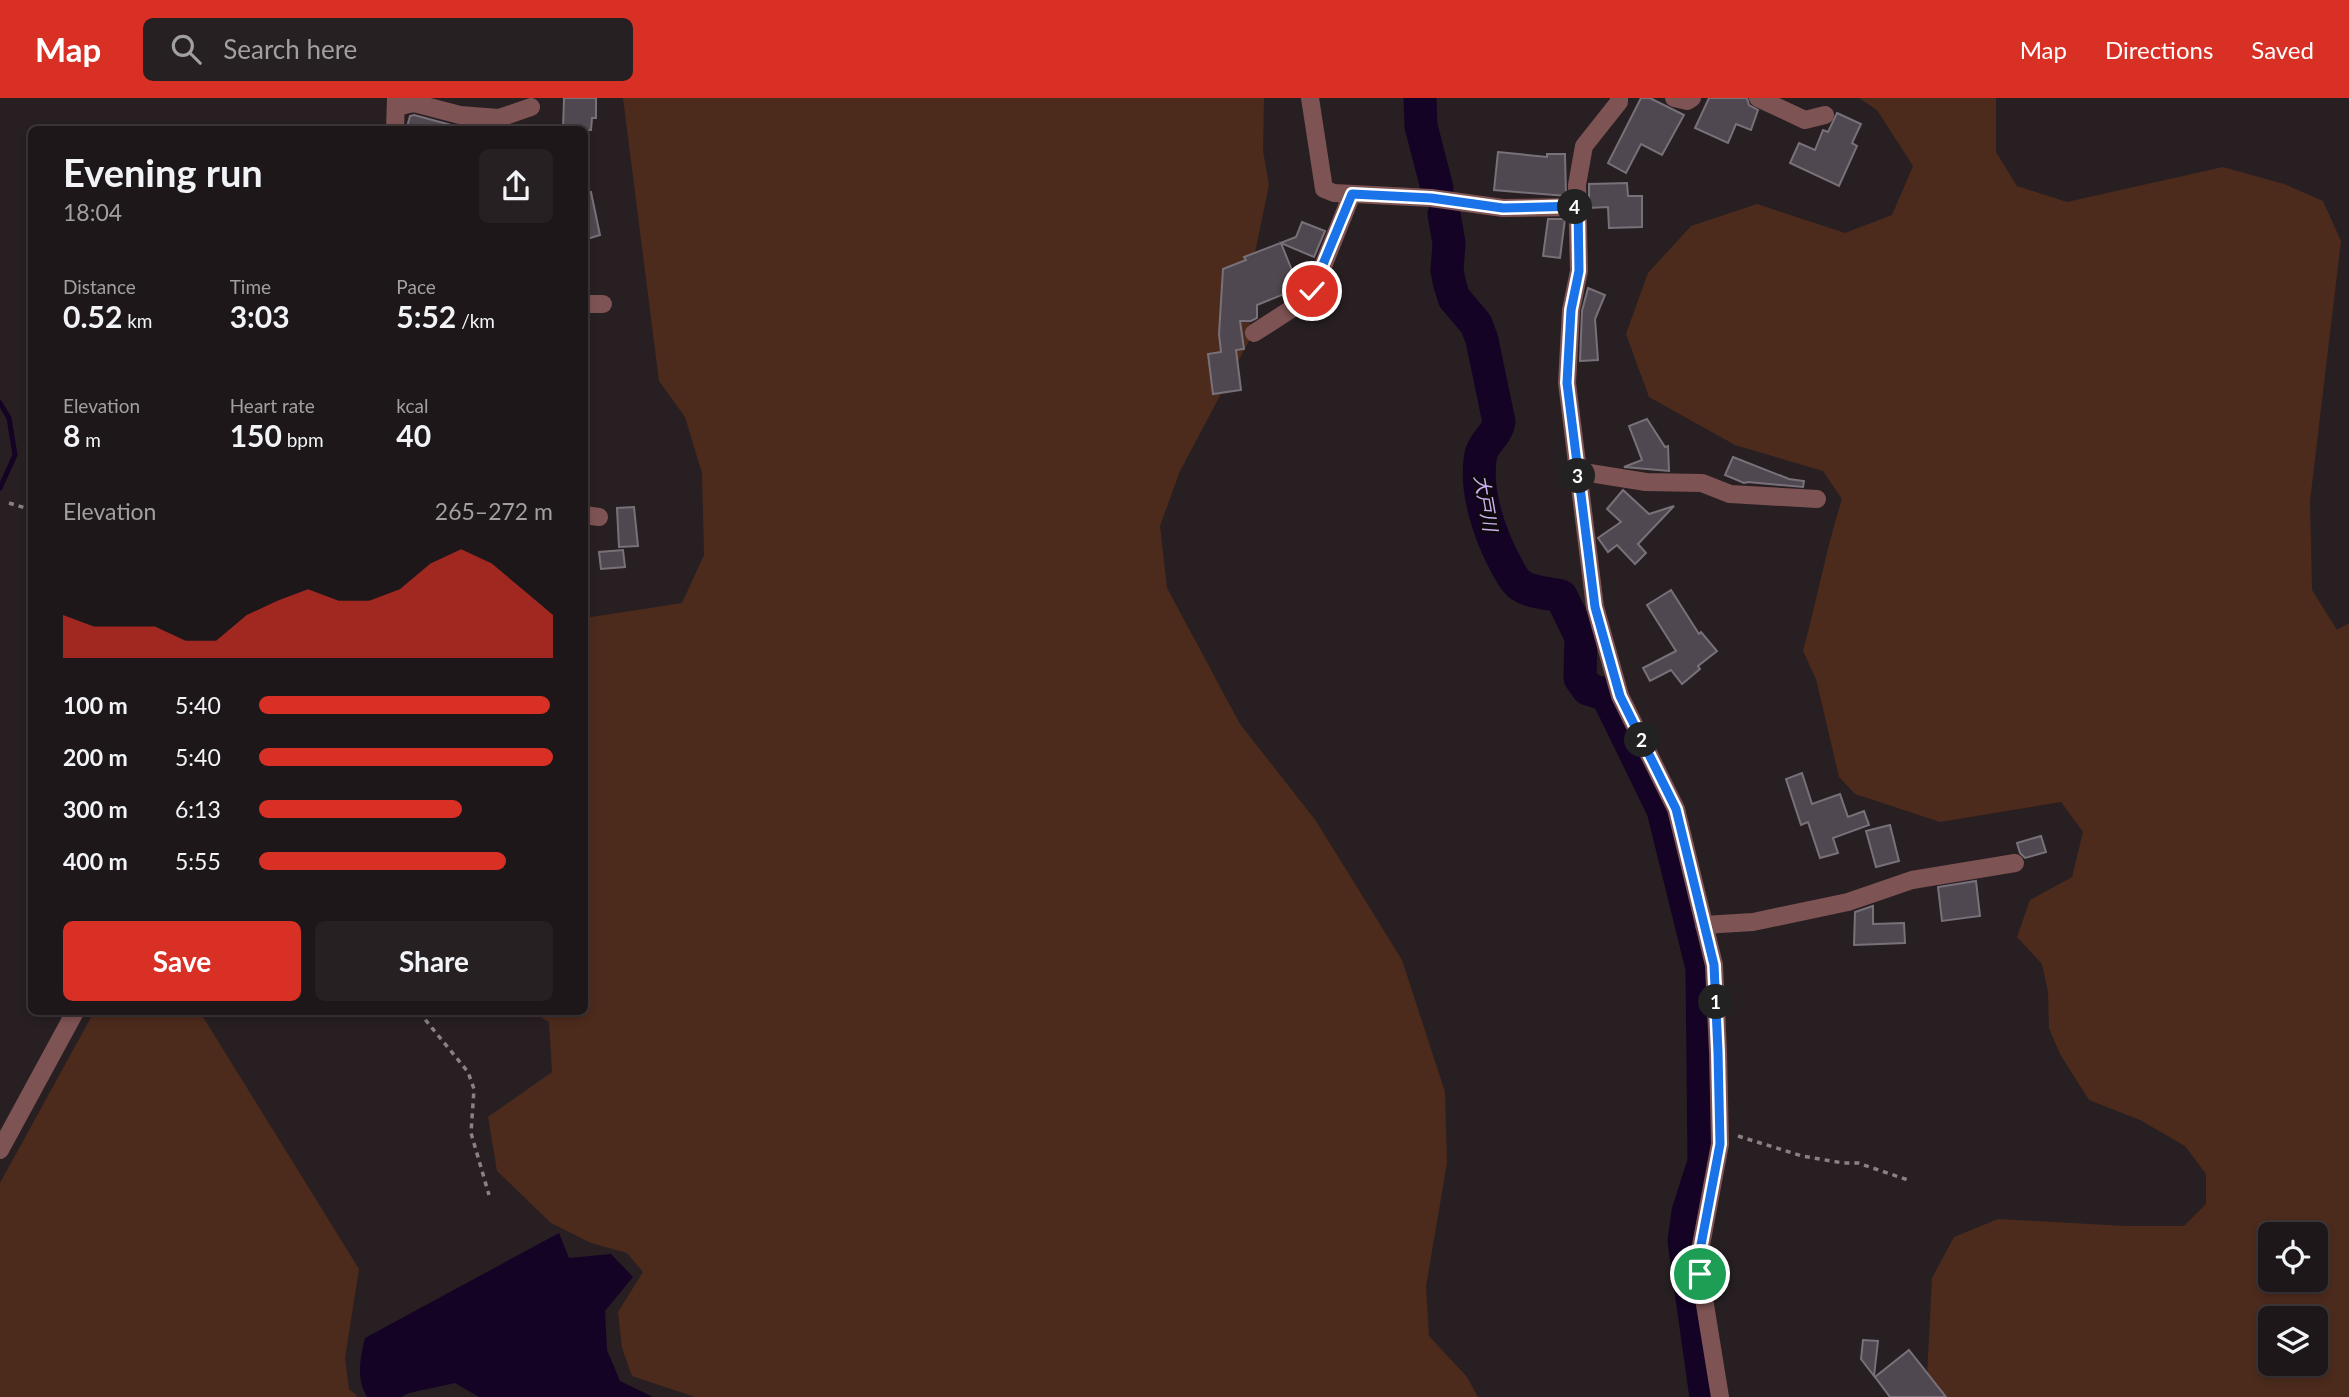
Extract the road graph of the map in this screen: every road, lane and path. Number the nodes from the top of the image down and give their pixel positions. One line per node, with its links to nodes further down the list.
1 (1310, 98): 10 (street)
2 (1619, 98): 11 (street)
3 (1674, 98): 4 (street)
4 (1692, 98)
5 (1758, 98): 8 (street)
6 (404, 101): 7 (street); 9 (street)
7 (531, 107)
8 (1825, 115)
9 (397, 126)
10 (1352, 194): 11 (street); 14 (street)
11 (1578, 206): 15 (street)
12 (588, 304): 13 (street)
13 (603, 304)
14 (1254, 333)
15 (1577, 471): 16 (street); 20 (street)
16 (1817, 499)
17 (9, 503): 18 (path)
18 (28, 509)
19 (2015, 863): 20 (street)
20 (1704, 925): 23 (street)
21 (73, 1015): 24 (street)
22 (421, 1015): 26 (path)
23 (1719, 1123): 25 (path); 27 (street)
24 (0, 1150)
25 (1908, 1180)
26 (489, 1195)
27 (1720, 1397)

